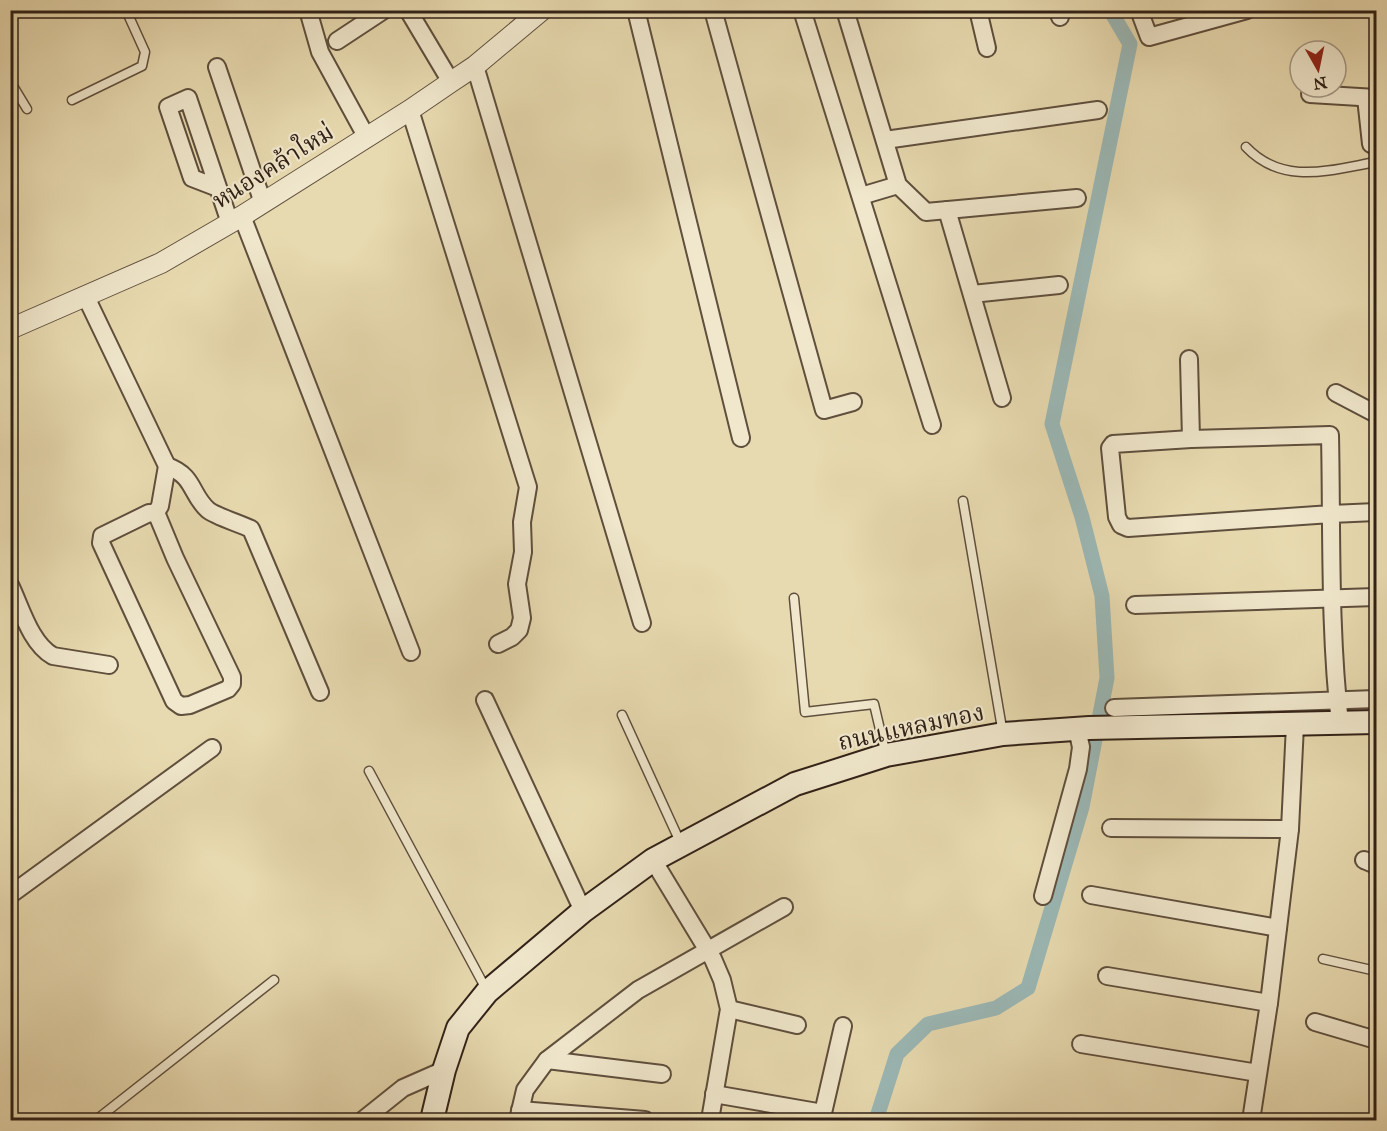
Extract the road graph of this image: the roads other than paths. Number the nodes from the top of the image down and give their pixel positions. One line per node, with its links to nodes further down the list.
1 (126, 10): 22 (lane)
2 (308, 10): 26 (street)
3 (384, 10): 13 (street)
4 (408, 10): 19 (street)
5 (542, 10): 16 (street, หนองคล้าใหม่)
6 (636, 10): 48 (street)
7 (714, 10): 45 (street)
8 (802, 10): 33 (street)
9 (845, 10): 27 (street)
10 (978, 10): 15 (street)
11 (1138, 10): 12 (street)
12 (1247, 10)
13 (359, 18): 14 (street)
14 (337, 41)
15 (987, 48)
16 (475, 66): 19 (street, หนองคล้าใหม่); 60 (street)
17 (217, 67): 35 (street)
18 (10, 81): 23 (lane)
19 (451, 82): 24 (street, หนองคล้าใหม่)
20 (1348, 96): 21 (street)
21 (1371, 98): 28 (street)
22 (72, 100)
23 (27, 110)
24 (410, 110): 26 (street, หนองคล้าใหม่); 61 (street)
25 (1098, 110): 27 (street)
26 (367, 138): 35 (street, หนองคล้าใหม่)
27 (885, 140): 31 (street)
28 (1371, 144)
29 (1246, 147): 30 (lane)
30 (1377, 162)
31 (898, 185): 33 (street); 36 (street)
32 (218, 188): 32 (street); 37 (street)
33 (861, 196): 47 (street)
34 (1077, 198): 36 (street)
35 (263, 203): 37 (street, หนองคล้าใหม่)
36 (948, 210): 39 (street)
37 (236, 220): 40 (street, หนองคล้าใหม่); 62 (street)
38 (1059, 285): 39 (street)
39 (972, 294): 44 (street)
40 (86, 297): 41 (street, หนองคล้าใหม่); 50 (street)
41 (10, 329)
42 (1189, 359): 49 (street)
43 (1336, 393): 46 (street)
44 (1002, 399)
45 (853, 402)
46 (1377, 414)
47 (932, 425)
48 (741, 438)
49 (1191, 439): 54 (street); 54 (street)
50 (167, 466): 53 (street); 64 (street)
51 (963, 501): 73 (lane)
52 (1377, 512): 54 (street)
53 (155, 513): 53 (street)
54 (1331, 514): 58 (street)
55 (10, 585): 63 (street)
56 (1377, 597): 58 (street)
57 (794, 598): 75 (lane)
58 (1333, 598): 59 (street); 67 (street)
59 (1135, 605)
60 (642, 623)
61 (498, 644)
62 (411, 652)
63 (109, 665)
64 (320, 692)
65 (1377, 699): 67 (street)
66 (485, 700): 85 (street)
67 (1339, 712): 69 (street); 70 (main road, ถนนแหลมทอง); 71 (main road, ถนนแหลมทอง)
68 (621, 715): 79 (lane)
69 (1116, 718): 71 (main road, ถนนแหลมทอง); 72 (main road, ถนนแหลมทอง)
70 (1377, 722)
71 (1295, 725): 78 (street)
72 (1083, 728): 73 (main road, ถนนแหลมทอง); 83 (street)
73 (1003, 734): 75 (main road, ถนนแหลมทอง)
74 (212, 748): 81 (street)
75 (886, 755): 79 (main road, ถนนแหลมทอง)
76 (369, 771): 92 (lane)
77 (1111, 828): 78 (street)
78 (1290, 829): 86 (street)
79 (681, 845): 80 (main road, ถนนแหลมทอง)
80 (653, 860): 85 (main road, ถนนแหลมทอง); 87 (street)
81 (10, 895)
82 (1091, 895): 86 (street)
83 (1043, 897)
84 (784, 908): 87 (street)
85 (583, 911): 92 (main road, ถนนแหลมทอง)
86 (1278, 928): 93 (street)
87 (707, 950): 94 (street); 100 (street)
88 (1323, 959): 89 (lane)
89 (1377, 971)
90 (1107, 976): 93 (street)
91 (274, 980): 107 (lane)
92 (488, 992): 101 (main road, ถนนแหลมทอง)
93 (1269, 1003): 102 (street)
94 (729, 1009): 96 (street); 104 (street)
95 (1315, 1022): 98 (street)
96 (797, 1025)
97 (843, 1026): 104 (street)
98 (1377, 1040)
99 (1082, 1044): 102 (street)
100 (548, 1060): 103 (street); 106 (street)
101 (444, 1070): 108 (street); 109 (main road, ถนนแหลมทอง)
102 (1258, 1073): 105 (street)
103 (662, 1074)
104 (714, 1094): 111 (street)
105 (1252, 1114)
106 (519, 1115): 110 (street)
107 (96, 1120)
108 (363, 1120)
109 (432, 1120)
110 (645, 1120)
111 (710, 1120)

